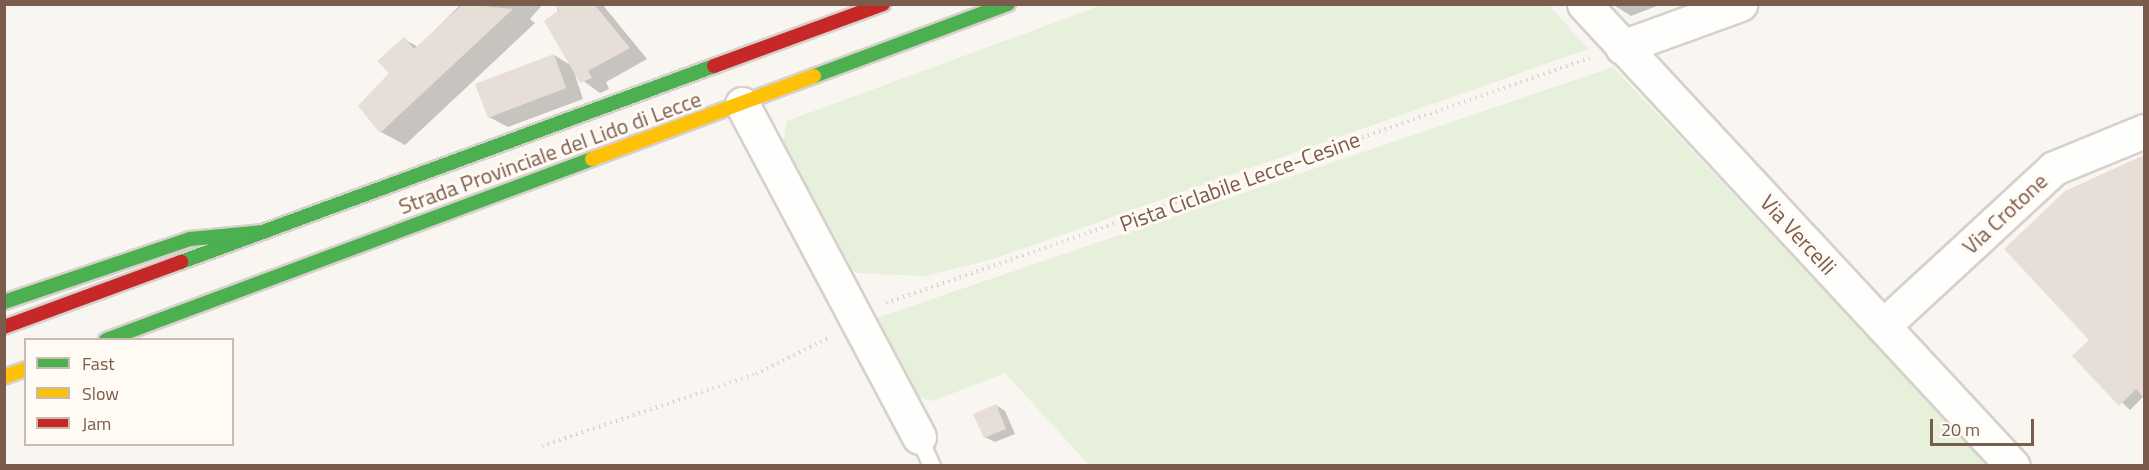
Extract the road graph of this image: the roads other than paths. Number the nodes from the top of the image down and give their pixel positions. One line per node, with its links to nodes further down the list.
1 (883, 4): 8 (main road, Strada Provinciale del Lido di Lecce)
2 (1008, 4): 6 (main road, Strada Provinciale del Lido di Lecce)
3 (1584, 4): 5 (street, Via Vercelli)
4 (1740, 4): 5 (street)
5 (1622, 47): 10 (street, Via Vercelli)
6 (742, 104): 12 (main road, Strada Provinciale del Lido di Lecce); 15 (street)
7 (2145, 131): 10 (street, Via Crotone)
8 (264, 232): 9 (main road); 11 (main road, Strada Provinciale del Lido di Lecce)
9 (4, 302)
10 (1883, 326): 16 (street, Via Vercelli)
11 (4, 327)
12 (108, 338)
13 (24, 370): 14 (main road)
14 (4, 377)
15 (926, 451)
16 (2013, 465)

